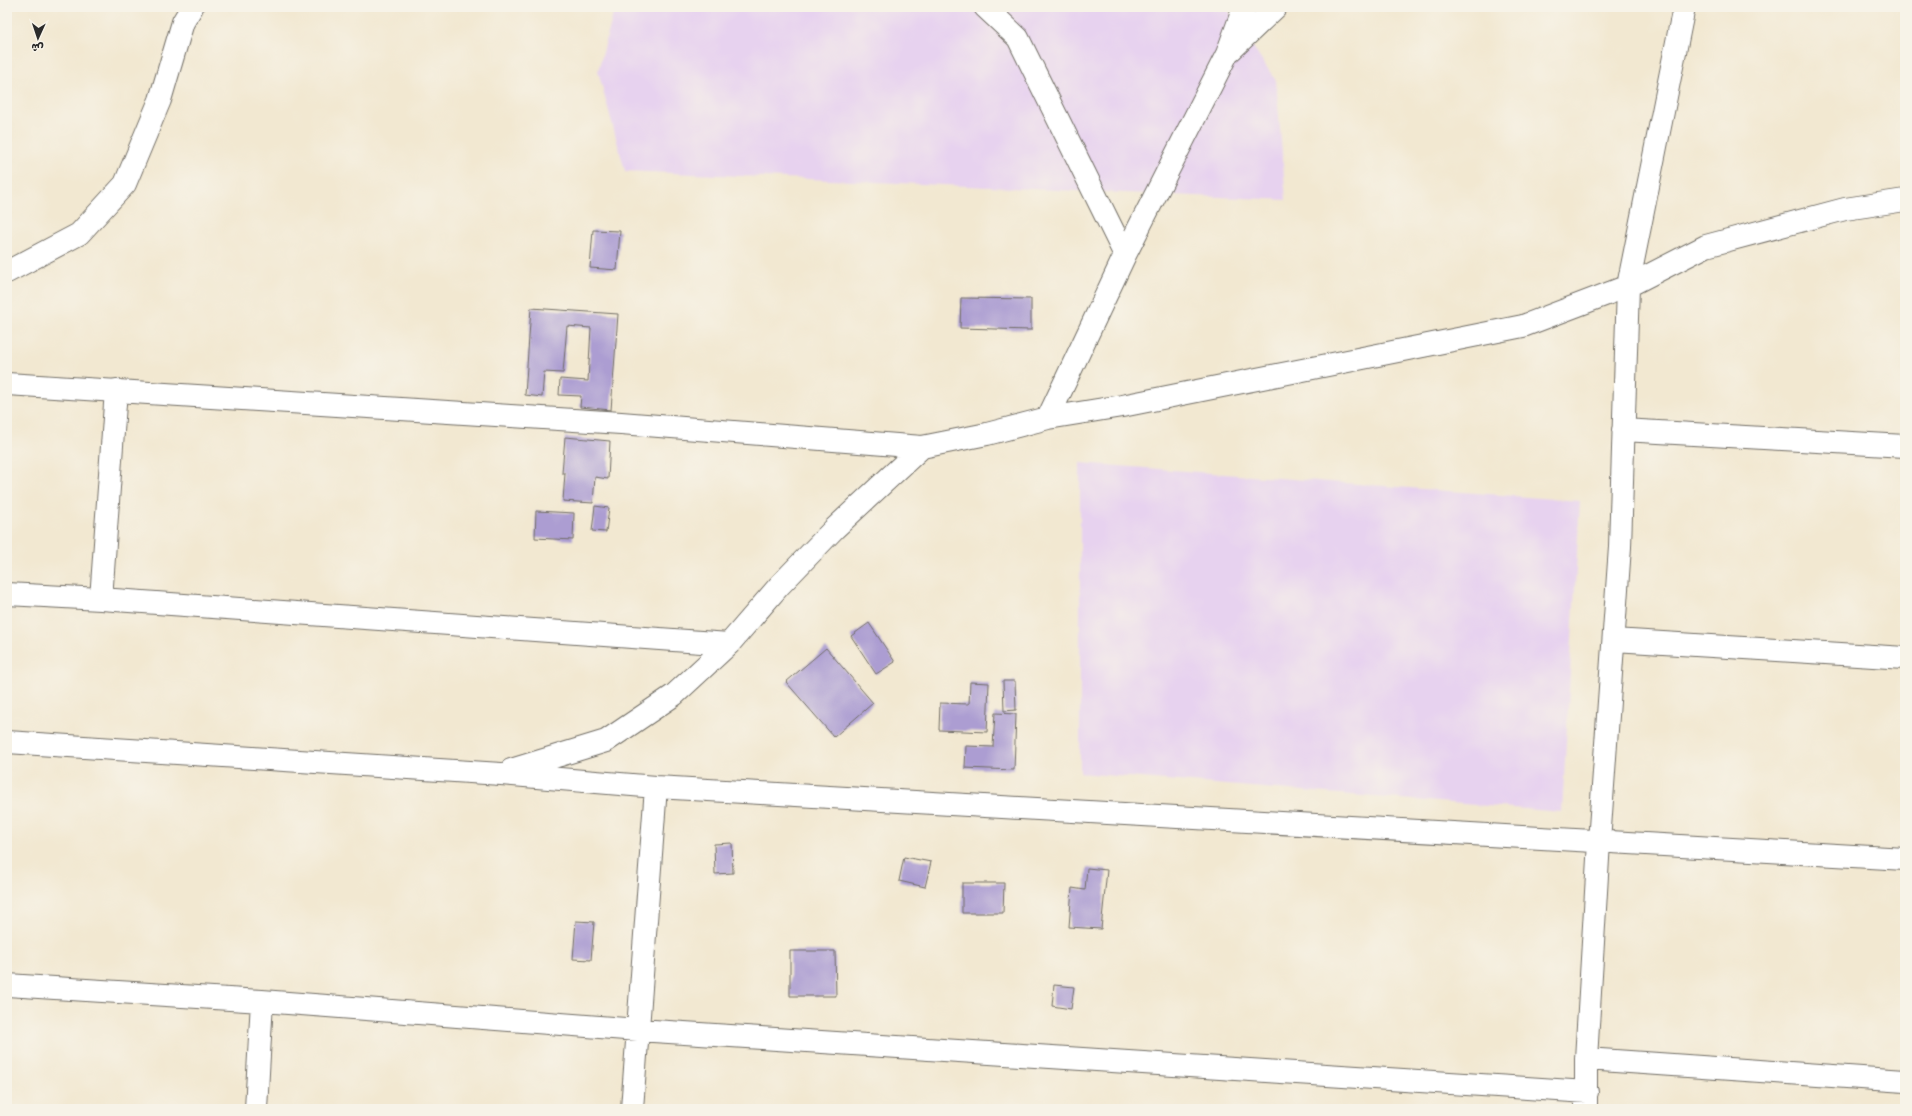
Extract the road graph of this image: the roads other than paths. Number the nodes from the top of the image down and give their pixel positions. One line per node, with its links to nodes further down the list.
1 (192, 7): 9 (street)
2 (985, 7): 8 (street)
3 (1244, 7): 6 (street)
4 (1276, 7): 6 (street)
5 (1684, 7): 10 (street)
6 (1227, 54): 8 (street)
7 (1905, 200): 10 (street)
8 (1125, 255): 13 (street)
9 (7, 272)
10 (1628, 286): 13 (street); 14 (street)
11 (7, 384): 12 (street)
12 (116, 390): 15 (street); 18 (street)
13 (1048, 418): 15 (street)
14 (1623, 430): 16 (street); 19 (street)
15 (922, 446): 20 (street)
16 (1905, 446)
17 (7, 594): 18 (street)
18 (101, 599): 20 (street)
19 (1614, 640): 21 (street); 25 (street)
20 (729, 644): 23 (street)
21 (1905, 658)
22 (7, 742): 23 (street)
23 (500, 774): 24 (street)
24 (656, 787): 25 (street); 29 (street)
25 (1599, 842): 26 (street); 30 (street)
26 (1905, 859)
27 (7, 985): 28 (street)
28 (262, 1001): 29 (street); 33 (street)
29 (638, 1030): 32 (street); 34 (street)
30 (1586, 1059): 31 (street); 32 (street)
31 (1905, 1081)
32 (1586, 1101)
33 (256, 1109)
34 (632, 1109)

